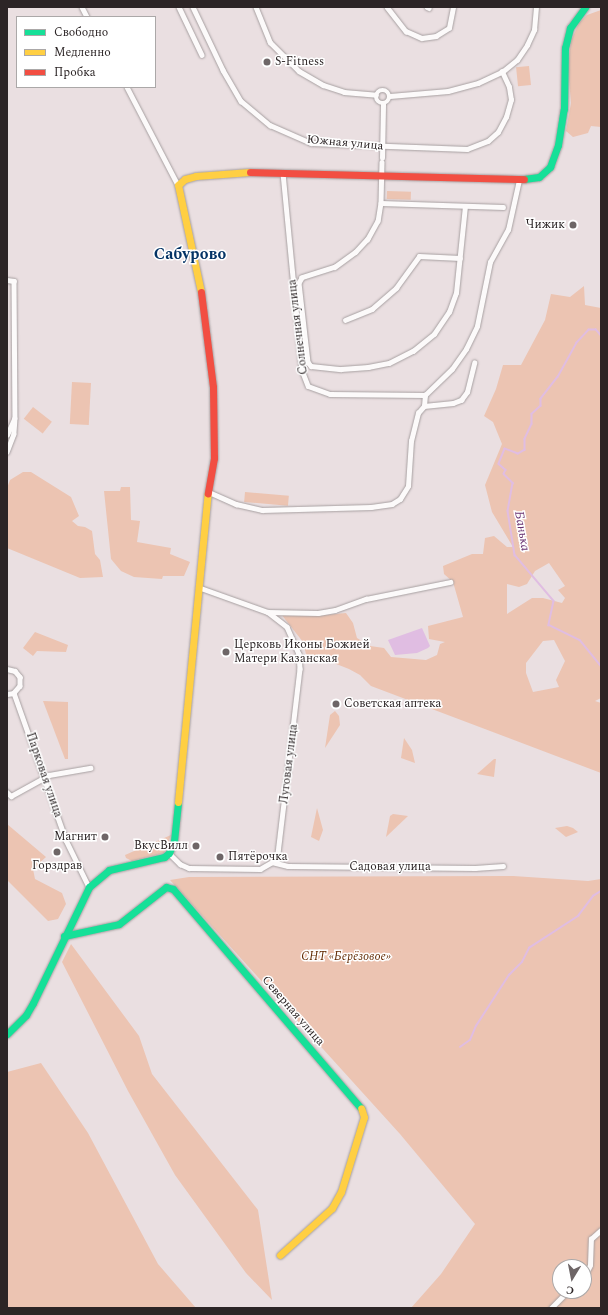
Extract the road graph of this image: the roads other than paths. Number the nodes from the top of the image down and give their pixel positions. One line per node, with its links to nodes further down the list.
1 (82, 7): 9 (street)
2 (179, 7): 10 (street)
3 (193, 7): 16 (street, Южная улица)
4 (256, 7): 13 (street)
5 (387, 7): 6 (street)
6 (453, 7)
7 (536, 7): 11 (street)
8 (586, 8): 19 (street)
9 (86, 16)
10 (202, 55)
11 (502, 72): 14 (street); 16 (street, Южная улица)
12 (128, 88): 20 (street)
13 (376, 95): 14 (street); 15 (street)
14 (390, 96): 15 (street)
15 (383, 104): 16 (street)
16 (382, 146): 18 (street)
17 (283, 173): 18 (street); 20 (street); 28 (street, Солнечная улица)
18 (382, 176): 19 (street); 21 (street)
19 (519, 180): 28 (street)
20 (178, 185): 33 (street)
21 (381, 203): 22 (street); 24 (street)
22 (465, 206): 23 (street); 24 (street)
23 (503, 207)
24 (460, 258): 26 (street)
25 (7, 280): 30 (street)
26 (345, 320)
27 (474, 363): 29 (street)
28 (425, 396): 29 (street)
29 (424, 406): 33 (street)
30 (15, 418): 31 (street); 32 (street)
31 (7, 435)
32 (7, 452)
33 (209, 492): 35 (street)
34 (450, 582): 36 (street)
35 (198, 587): 36 (street); 43 (street)
36 (268, 612): 44 (street, Луговая улица)
37 (7, 669): 38 (street)
38 (14, 693): 39 (street); 41 (street, Парковая улица)
39 (7, 694)
40 (90, 768): 41 (street)
41 (45, 776): 42 (street); 46 (street, Парковая улица)
42 (7, 792)
43 (169, 853): 44 (street); 46 (street)
44 (277, 863): 45 (street, Садовая улица)
45 (502, 866)
46 (89, 887): 47 (street)
47 (64, 936): 48 (street); 50 (street, Северная улица)
48 (7, 1034)
49 (601, 1230): 51 (street)
50 (280, 1255)
51 (590, 1259)
52 (560, 1299): 53 (street)
53 (551, 1308)

